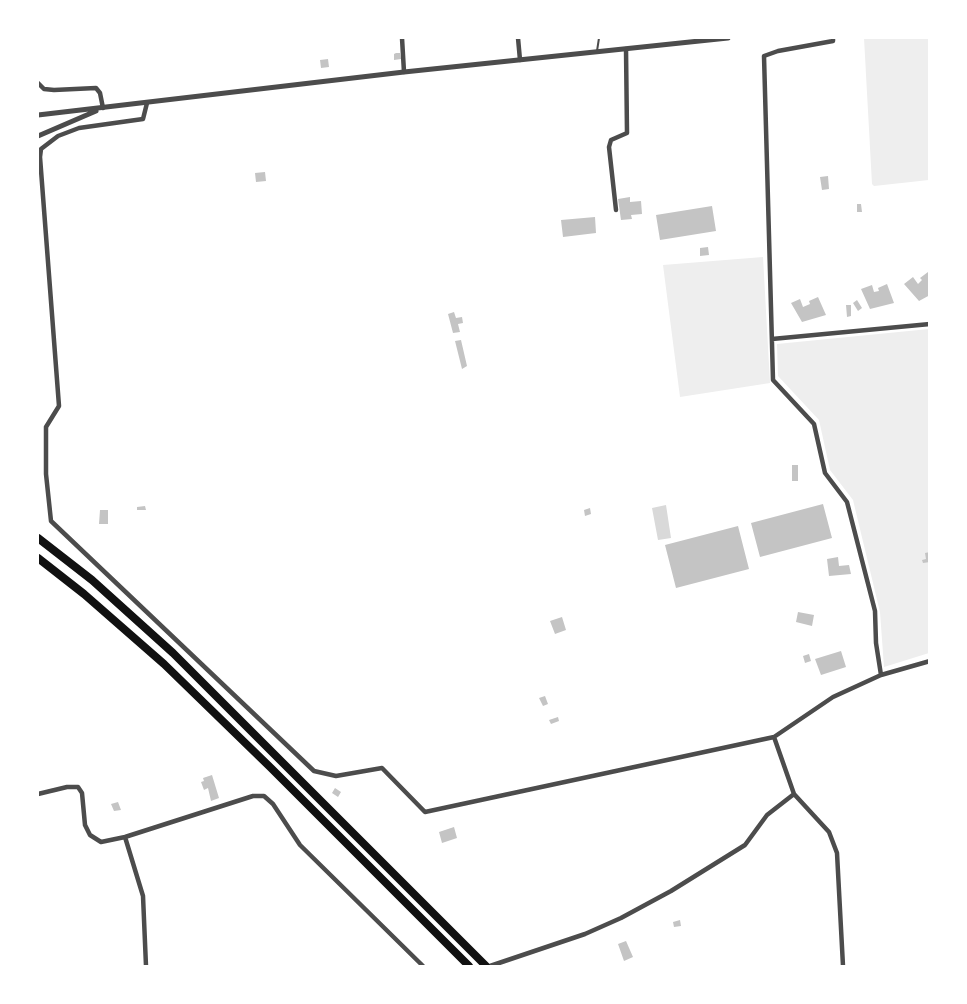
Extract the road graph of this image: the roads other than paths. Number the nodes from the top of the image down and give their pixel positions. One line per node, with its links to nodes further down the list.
1 (402, 38): 9 (street)
2 (518, 38): 8 (street)
3 (599, 38): 7 (lane)
4 (728, 38): 6 (street)
5 (834, 38): 17 (street)
6 (626, 49): 7 (street); 15 (street)
7 (597, 51): 8 (street)
8 (520, 60): 9 (street)
9 (405, 72): 11 (street)
10 (38, 84): 12 (street)
11 (147, 103): 12 (street); 22 (street)
12 (103, 108): 13 (street); 14 (street)
13 (38, 115)
14 (38, 136)
15 (616, 210)
16 (930, 324): 17 (street)
17 (772, 339): 21 (street)
18 (38, 538): 29 (highway)
19 (38, 558): 26 (highway)
20 (930, 661): 21 (street)
21 (881, 675): 22 (street)
22 (774, 738): 24 (street)
23 (38, 794): 25 (street)
24 (794, 794): 30 (street); 31 (street)
25 (125, 837): 27 (street); 28 (street)
26 (466, 964)
27 (146, 966)
28 (423, 966)
29 (486, 966)
30 (490, 966)
31 (843, 966)

